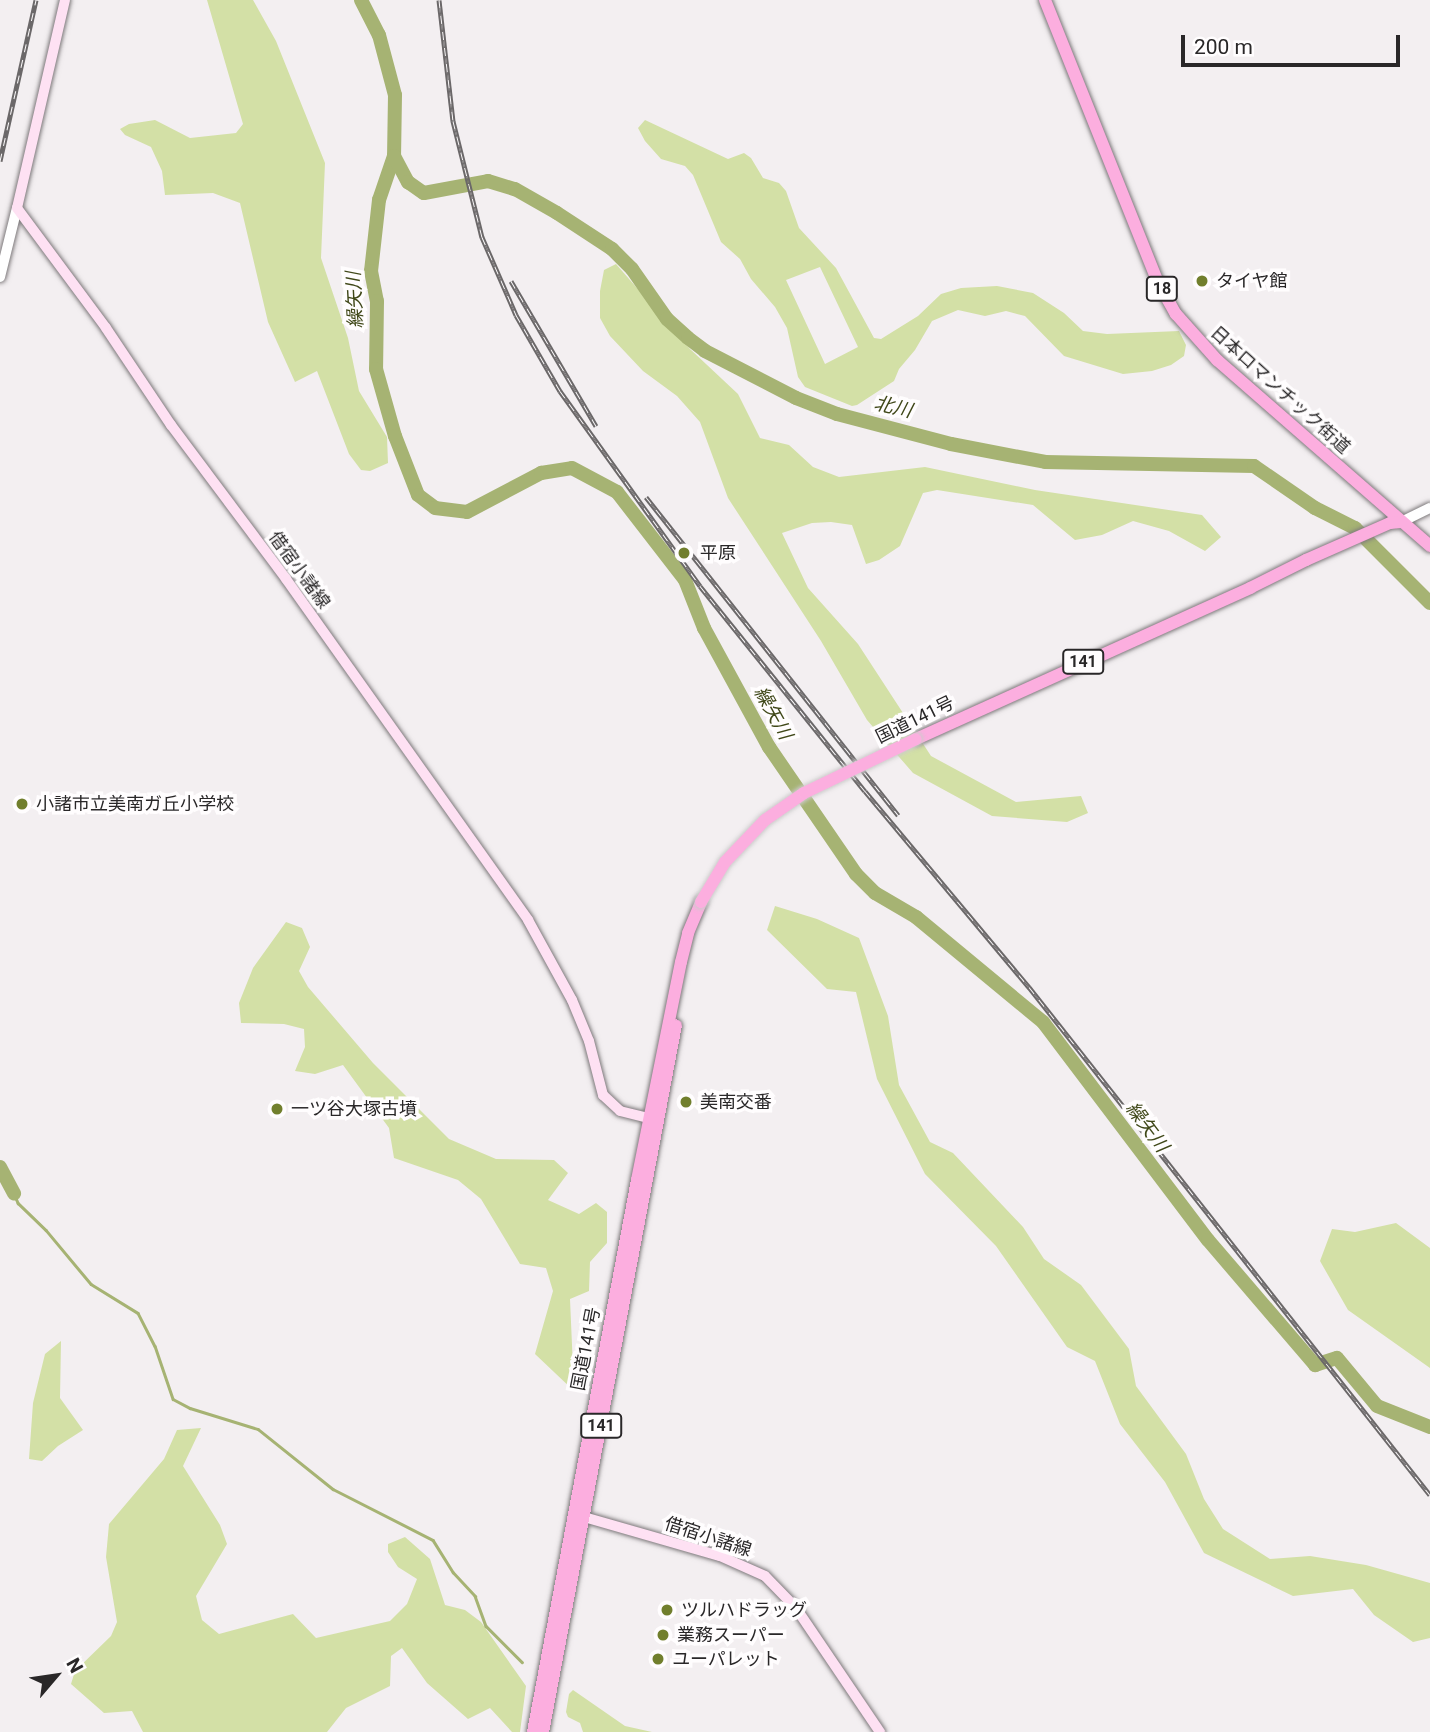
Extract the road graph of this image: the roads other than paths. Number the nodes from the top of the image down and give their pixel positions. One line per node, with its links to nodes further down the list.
1 (65, 0): 3 (main road)
2 (1045, 0): 6 (highway, 日本ロマンチック街道 / 18)
3 (16, 208): 4 (street); 8 (main road, 借宿小諸線)
4 (0, 277)
5 (1430, 508): 6 (street)
6 (1401, 522): 7 (highway, 日本ロマンチック街道 / 18); 8 (highway, 国道141号 / 141, bridge)
7 (1430, 546)
8 (655, 1119): 9 (highway, 国道141号 / 141)
9 (578, 1516): 10 (highway, 国道141号 / 141); 11 (highway, 国道141号 / 141); 12 (main road, 借宿小諸線)
10 (533, 1732)
11 (543, 1732)
12 (880, 1732)

